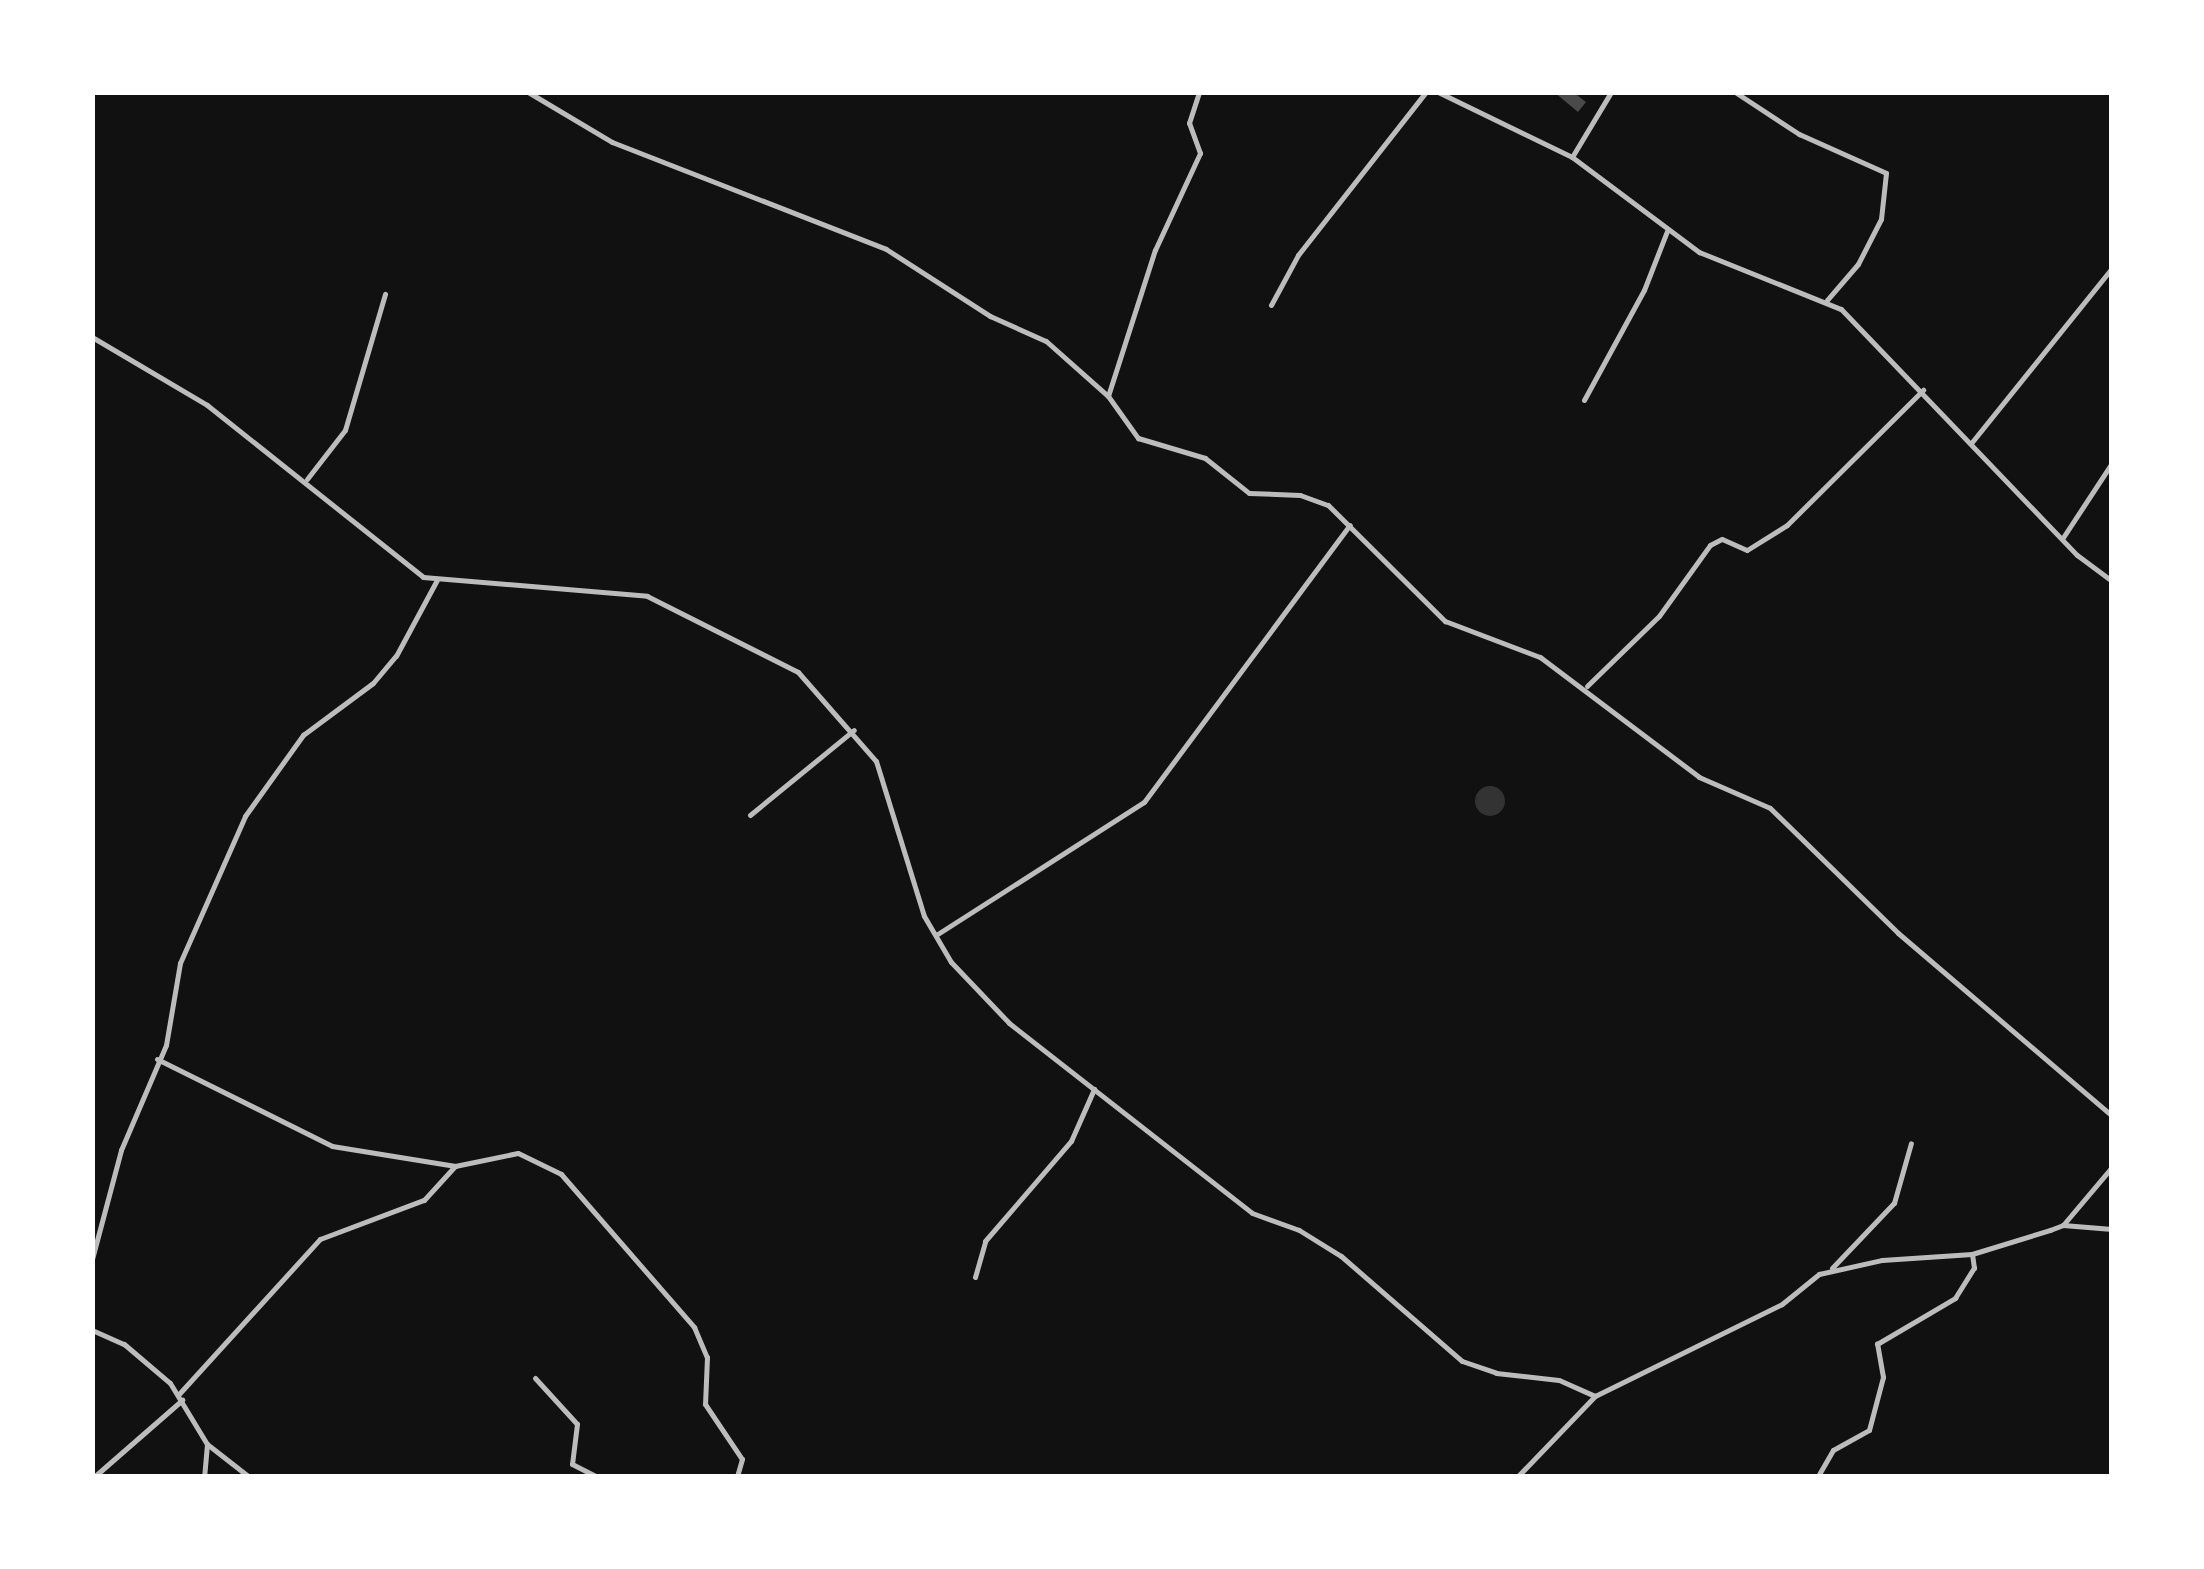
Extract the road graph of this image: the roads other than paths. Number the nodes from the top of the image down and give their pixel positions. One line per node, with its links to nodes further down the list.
1 (528, 92): 15 (street)
2 (1199, 92): 15 (street)
3 (1426, 92): 12 (street)
4 (1438, 92): 7 (street)
5 (1612, 92): 7 (street)
6 (1734, 92): 11 (street)
7 (1572, 157): 8 (street)
8 (1666, 231): 11 (street); 16 (street)
9 (2112, 268): 17 (street)
10 (384, 294): 19 (street)
11 (1827, 300): 14 (street)
12 (1271, 304)
13 (92, 337): 19 (street)
14 (1922, 390): 17 (street); 24 (street)
15 (1108, 396): 20 (street)
16 (1584, 400)
17 (1972, 442): 21 (street)
18 (2112, 463): 21 (street)
19 (306, 479): 22 (street)
20 (1350, 525): 24 (street); 27 (street)
21 (2062, 538): 23 (street)
22 (437, 580): 25 (street); 28 (street)
23 (2112, 581)
24 (1587, 686): 30 (street)
25 (854, 730): 26 (street); 27 (street)
26 (750, 815)
27 (936, 935): 29 (street)
28 (158, 1058): 32 (street); 37 (street)
29 (1094, 1090): 39 (street); 42 (street)
30 (2112, 1116)
31 (1911, 1144): 38 (street)
32 (455, 1166): 43 (street); 49 (street)
33 (2112, 1167): 34 (street)
34 (2063, 1225): 35 (street); 36 (street)
35 (2112, 1230)
36 (1972, 1254): 38 (street); 51 (street)
37 (92, 1260)
38 (1830, 1270): 42 (street)
39 (975, 1278)
40 (92, 1330): 43 (street)
41 (535, 1378): 48 (street)
42 (1595, 1396): 50 (street)
43 (180, 1397): 44 (street); 45 (street)
44 (208, 1444): 46 (street); 47 (street)
45 (95, 1476)
46 (204, 1476)
47 (248, 1476)
48 (596, 1476)
49 (737, 1476)
50 (1518, 1476)
51 (1818, 1476)

